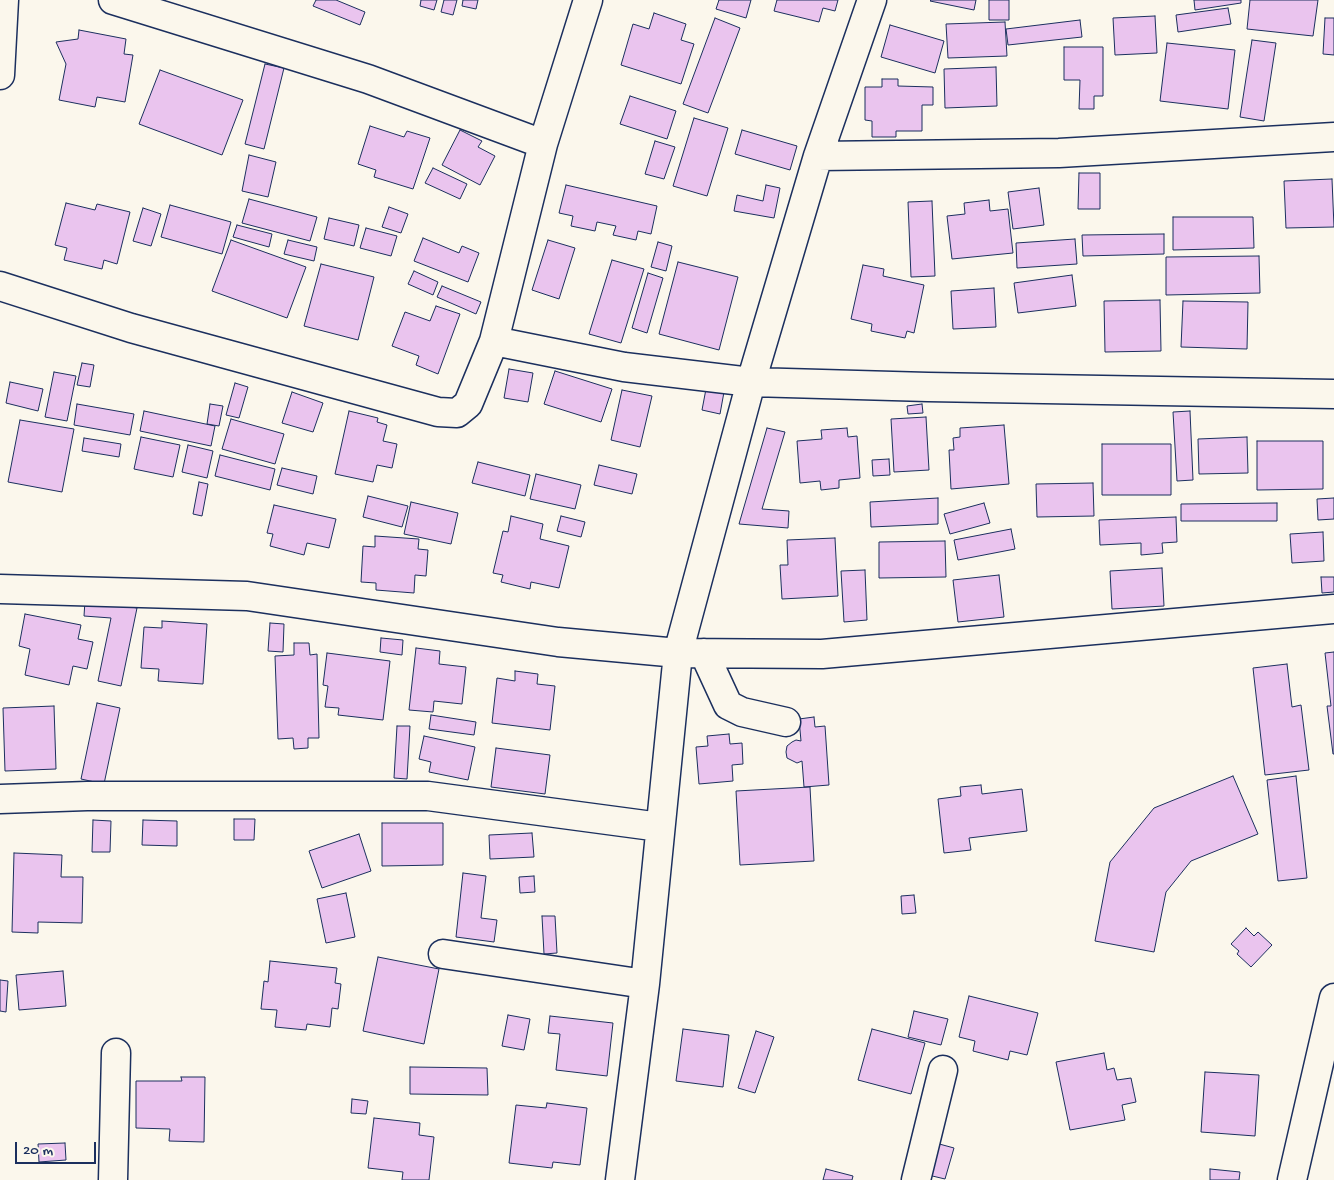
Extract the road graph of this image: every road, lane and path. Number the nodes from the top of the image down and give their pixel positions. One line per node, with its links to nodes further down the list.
1 (4, 0): 5 (street)
2 (113, 0): 7 (street)
3 (588, 0): 7 (street)
4 (872, 0): 8 (street)
5 (0, 75)
6 (1334, 137): 8 (street)
7 (543, 144): 10 (street)
8 (818, 156): 11 (street)
9 (0, 286): 10 (street)
10 (494, 341): 11 (street)
11 (751, 382): 12 (street); 15 (street)
12 (1334, 394)
13 (0, 589): 15 (street)
14 (1334, 609): 15 (street)
15 (691, 653): 16 (street); 18 (street)
16 (786, 722)
17 (0, 798): 18 (street)
18 (660, 827): 20 (street)
19 (443, 954): 20 (street)
20 (644, 984): 25 (street)
21 (1334, 998): 27 (street)
22 (116, 1053): 24 (street)
23 (943, 1070): 26 (street)
24 (113, 1180)
25 (620, 1180)
26 (916, 1180)
27 (1292, 1180)

